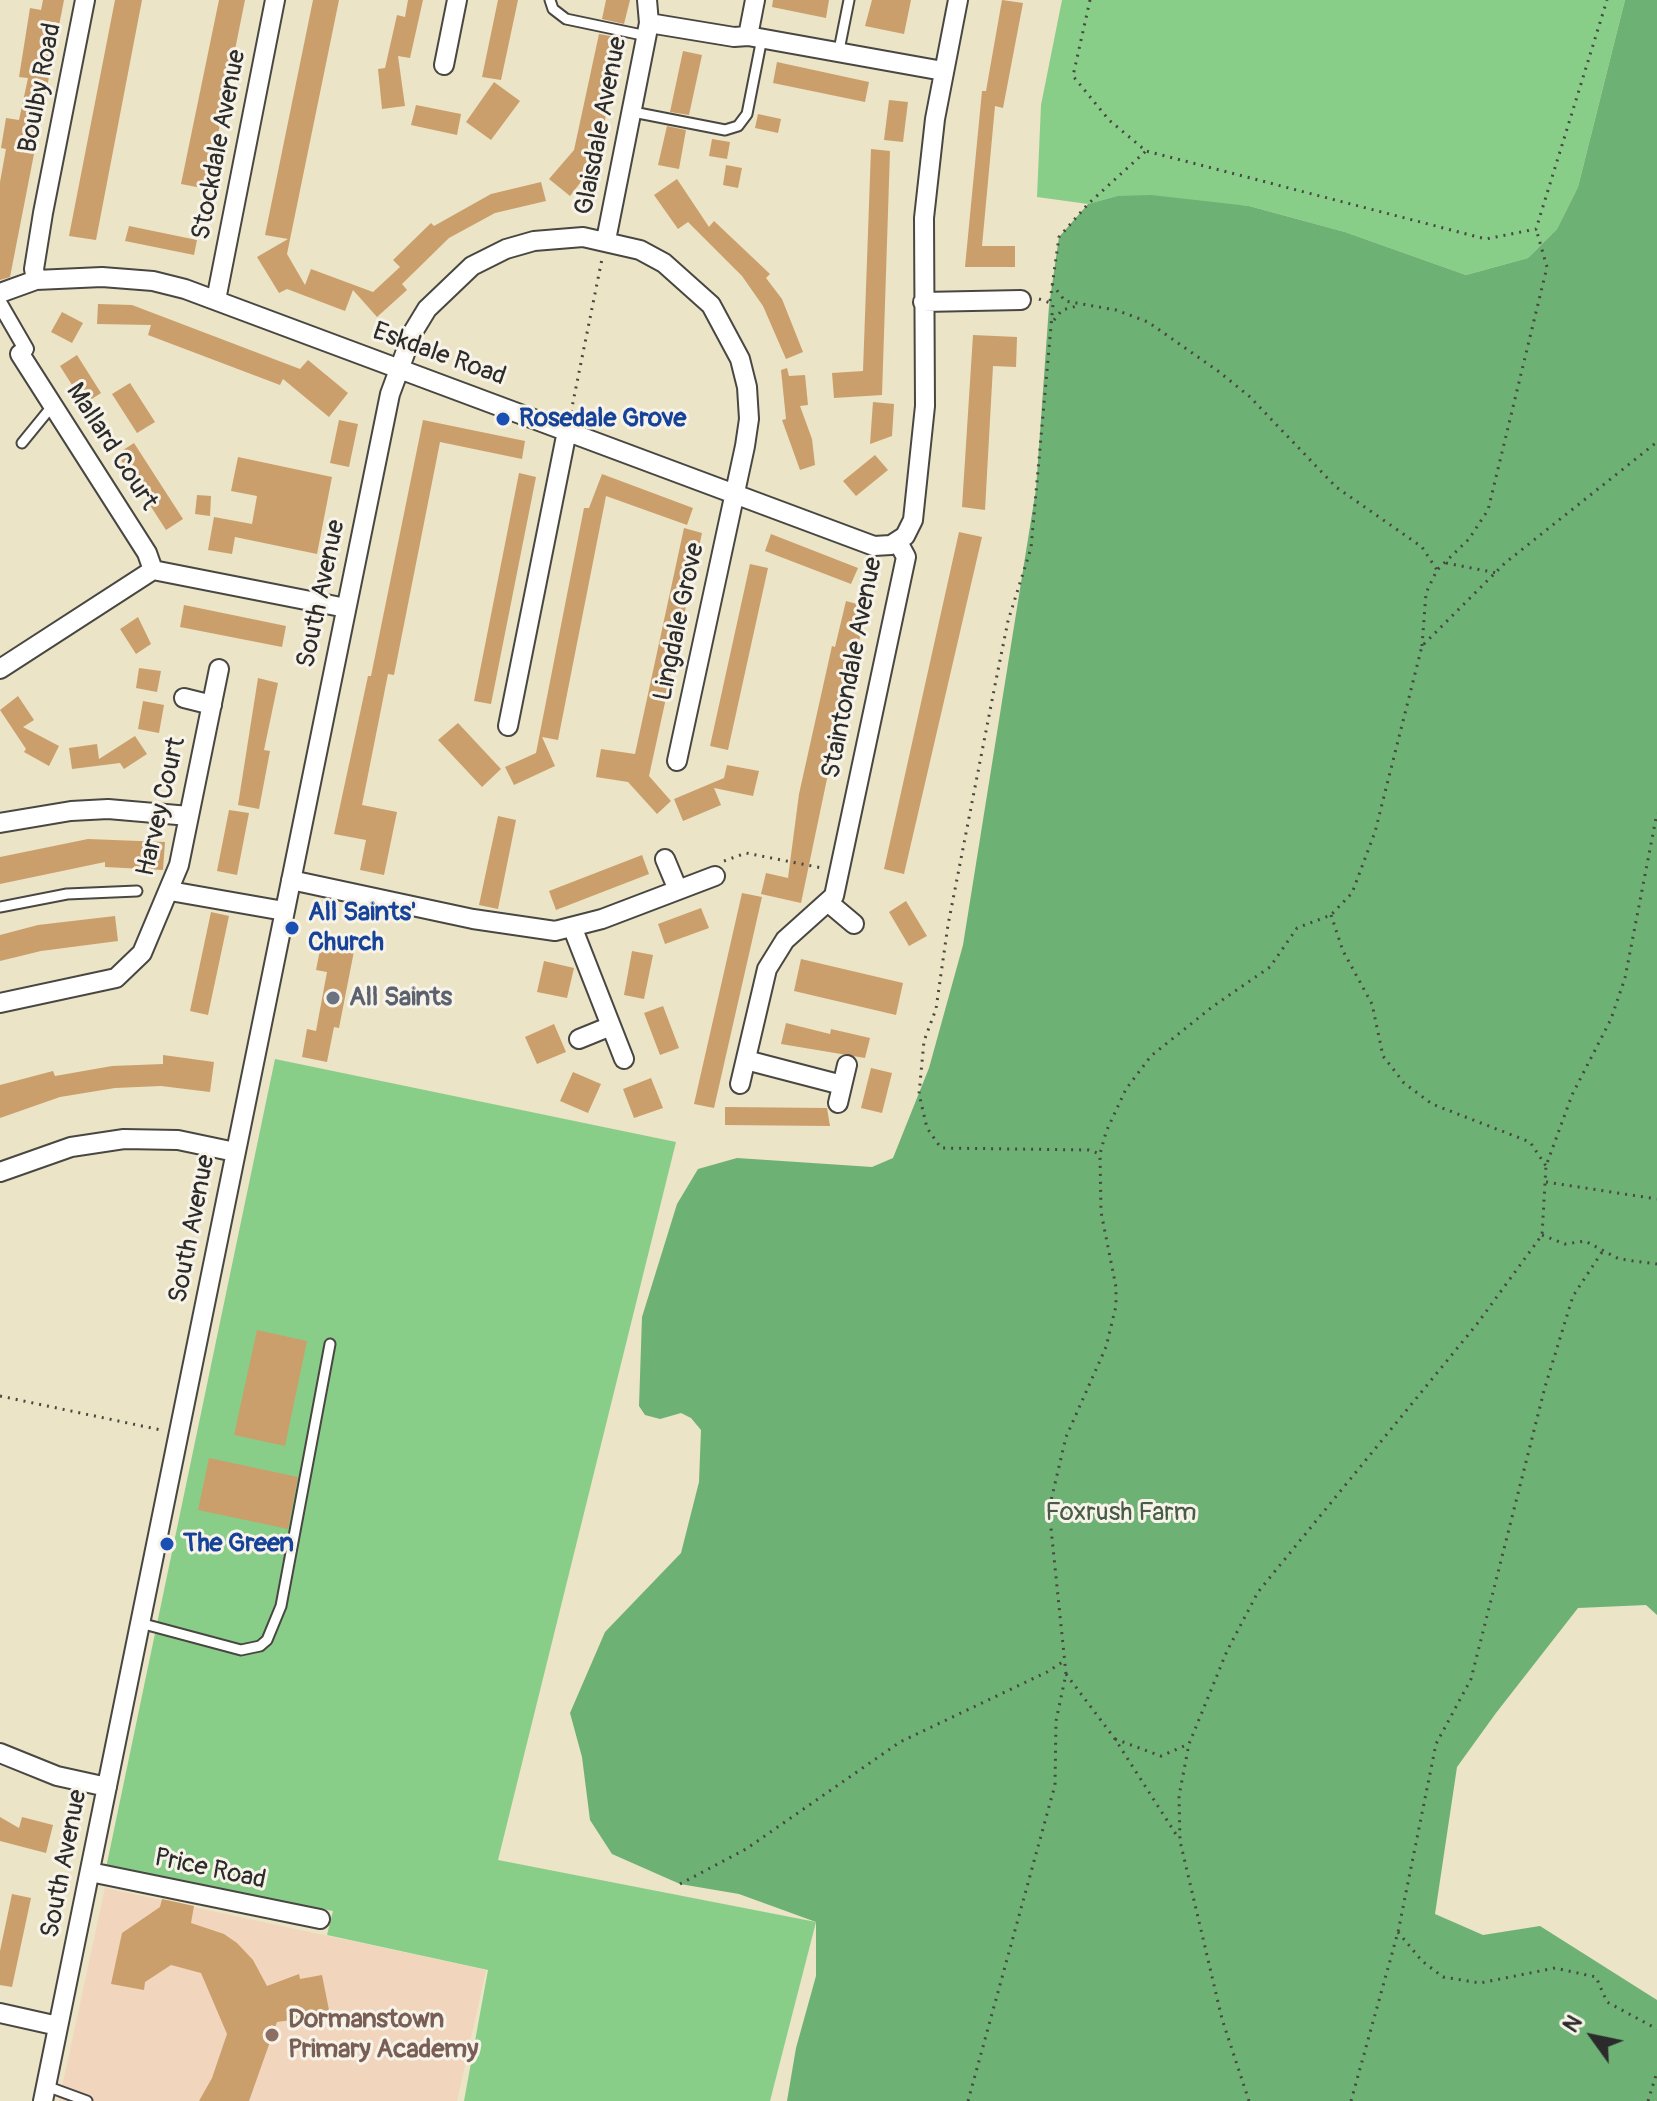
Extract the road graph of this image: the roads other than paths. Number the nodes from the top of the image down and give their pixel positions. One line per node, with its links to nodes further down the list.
1 (85, 0): 16 (street, Boulby Road)
2 (275, 0): 18 (street, Stockdale Avenue)
3 (457, 0): 12 (street)
4 (550, 0): 9 (lane)
5 (647, 0): 9 (street, Glaisdale Avenue)
6 (755, 0): 10 (street)
7 (849, 0): 11 (lane)
8 (958, 0): 13 (street, Staintondale Avenue)
9 (648, 29): 10 (street); 14 (street, Glaisdale Avenue)
10 (755, 36): 11 (street); 14 (lane)
11 (839, 50): 13 (street)
12 (444, 65)
13 (943, 71): 20 (street, Staintondale Avenue)
14 (633, 112): 15 (street, Glaisdale Avenue)
15 (606, 240): 23 (street, South Avenue); 27 (street, Lingdale Grove)
16 (36, 280): 17 (street, Eskdale Road); 18 (street, Eskdale Road)
17 (0, 293)
18 (216, 300): 23 (street, Eskdale Road)
19 (1021, 300): 20 (street)
20 (923, 302): 28 (street, Staintondale Avenue)
21 (0, 304): 22 (street)
22 (20, 354): 24 (street, Mallard Court)
23 (400, 369): 25 (street, Eskdale Road); 30 (street, South Avenue)
24 (53, 405): 26 (lane); 29 (street, Mallard Court)
25 (567, 431): 27 (street, Eskdale Road); 35 (street)
26 (22, 443)
27 (733, 493): 28 (street, Eskdale Road); 36 (street, Lingdale Grove)
28 (898, 542): 45 (street, Staintondale Avenue)
29 (153, 570): 30 (street); 31 (street)
30 (346, 608): 41 (street, South Avenue)
31 (0, 669)
32 (219, 669): 34 (street, Harvey Court)
33 (184, 698): 34 (street)
34 (212, 705): 37 (street, Harvey Court)
35 (508, 726)
36 (677, 761)
37 (189, 816): 38 (street); 44 (street, Harvey Court)
38 (0, 823)
39 (665, 859): 42 (street)
40 (715, 876): 42 (street)
41 (291, 880): 47 (street, South Avenue); 49 (street)
42 (678, 890): 49 (street)
43 (137, 891): 46 (lane)
44 (170, 891): 47 (street); 50 (street, Harvey Court)
45 (829, 903): 48 (street); 54 (street)
46 (0, 907)
47 (284, 911): 57 (street, South Avenue)
48 (854, 924)
49 (573, 929): 51 (street)
50 (0, 1003)
51 (611, 1026): 52 (street); 53 (street)
52 (579, 1039)
53 (624, 1059)
54 (746, 1060): 55 (street); 56 (street)
55 (847, 1065)
56 (740, 1084)
57 (235, 1152): 58 (street); 60 (street, South Avenue)
58 (0, 1172)
59 (330, 1344): 60 (lane)
60 (140, 1623): 62 (street, South Avenue)
61 (0, 1753): 62 (street)
62 (107, 1787): 63 (street, South Avenue)
63 (90, 1872): 64 (street, Price Road); 66 (street, South Avenue)
64 (320, 1919)
65 (0, 2013): 66 (street)
66 (58, 2026): 67 (street, South Avenue)
67 (45, 2093): 68 (lane)
68 (87, 2101)

